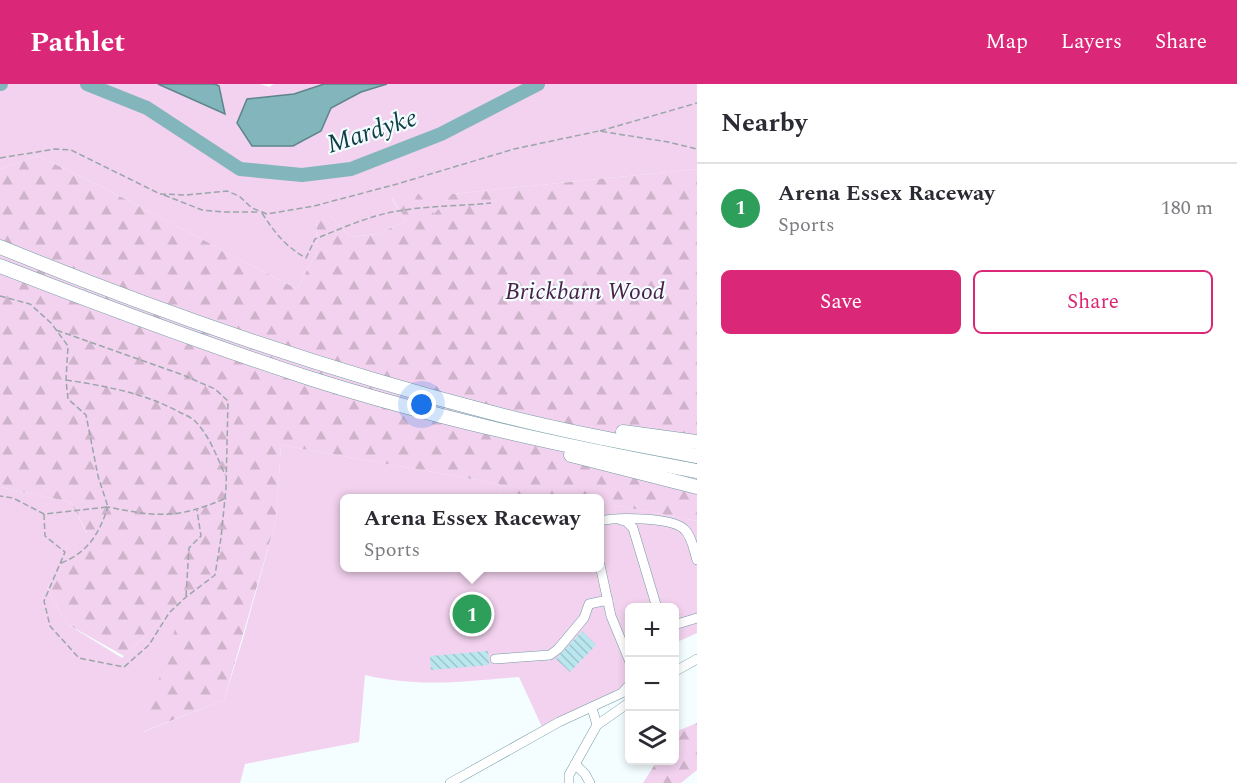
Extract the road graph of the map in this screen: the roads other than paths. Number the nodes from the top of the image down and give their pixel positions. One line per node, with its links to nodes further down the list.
1 (0, 247): 3 (highway)
2 (0, 266): 4 (highway)
3 (461, 404): 5 (highway); 6 (highway)
4 (450, 418): 7 (highway); 8 (highway)
5 (697, 442)
6 (697, 456)
7 (697, 471)
8 (697, 487)
9 (613, 519): 10 (lane); 11 (lane); 14 (lane)
10 (604, 520)
11 (697, 560)
12 (602, 572): 13 (lane)
13 (608, 600): 17 (lane); 18 (lane)
14 (656, 603)
15 (697, 618): 16 (lane)
16 (679, 624)
17 (628, 657)
18 (495, 659)
19 (697, 659): 20 (lane)
20 (679, 670)
21 (625, 690): 23 (lane)
22 (625, 705): 24 (lane)
23 (592, 708): 24 (lane); 26 (lane)
24 (597, 724): 25 (lane)
25 (575, 764): 27 (lane); 28 (lane)
26 (450, 783)
27 (569, 783)
28 (590, 783)

